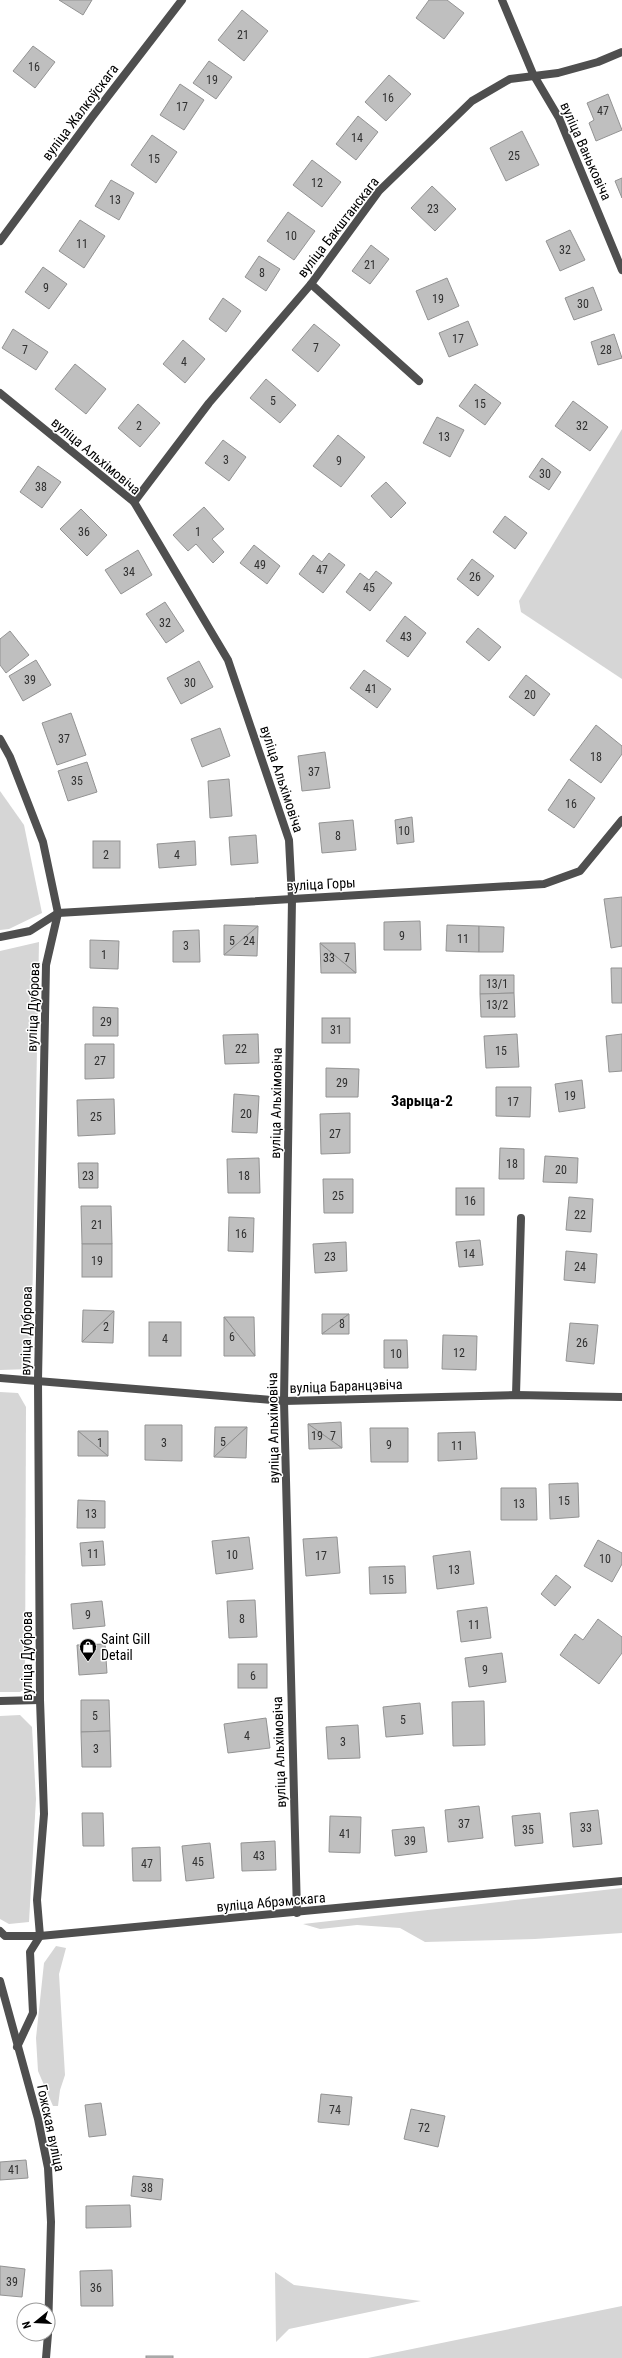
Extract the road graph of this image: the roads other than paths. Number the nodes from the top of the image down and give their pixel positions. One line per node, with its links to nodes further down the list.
1 (182, 0): 5 (street, вуліца Жалкоўскага)
2 (502, 0): 4 (street, вуліца Ваньковіча)
3 (622, 52): 4 (street, вуліца Бакштанскага)
4 (533, 74): 6 (street, вуліца Ваньковіча); 7 (street, вуліца Бакштанскага)
5 (0, 241)
6 (622, 270)
7 (311, 284): 8 (street); 10 (street, вуліца Бакштанскага)
8 (419, 381)
9 (0, 393): 10 (street, вуліца Альхімовіча)
10 (134, 502): 13 (street, вуліца Альхімовіча)
11 (0, 739): 14 (street, вуліца Дуброва)
12 (622, 820): 13 (street, вуліца Горы)
13 (292, 899): 14 (street, вуліца Горы); 21 (street, вуліца Альхімовіча)
14 (58, 913): 15 (street, вуліца Горы); 18 (street, вуліца Дуброва)
15 (0, 937)
16 (521, 1218): 19 (street)
17 (0, 1378): 18 (street, вуліца Баранцэвіча)
18 (38, 1380): 21 (street, вуліца Баранцэвіча); 22 (street, вуліца Дуброва)
19 (516, 1395): 20 (street, вуліца Баранцэвіча); 21 (street, вуліца Баранцэвіча)
20 (622, 1397)
21 (284, 1401): 25 (street, вуліца Альхімовіча)
22 (40, 1700): 23 (street); 27 (street, вуліца Дуброва)
23 (0, 1701)
24 (622, 1881): 25 (street, вуліца Абрэмскага)
25 (297, 1913): 27 (street, вуліца Абрэмскага)
26 (0, 1932): 27 (street, вуліца Абрэмскага)
27 (40, 1936): 29 (street)
28 (0, 1981): 29 (street, Гожская вуліца)
29 (17, 2047): 30 (street, Гожская вуліца)
30 (49, 2302)
31 (47, 2342): 32 (street, Гожская вуліца)
32 (46, 2358)

